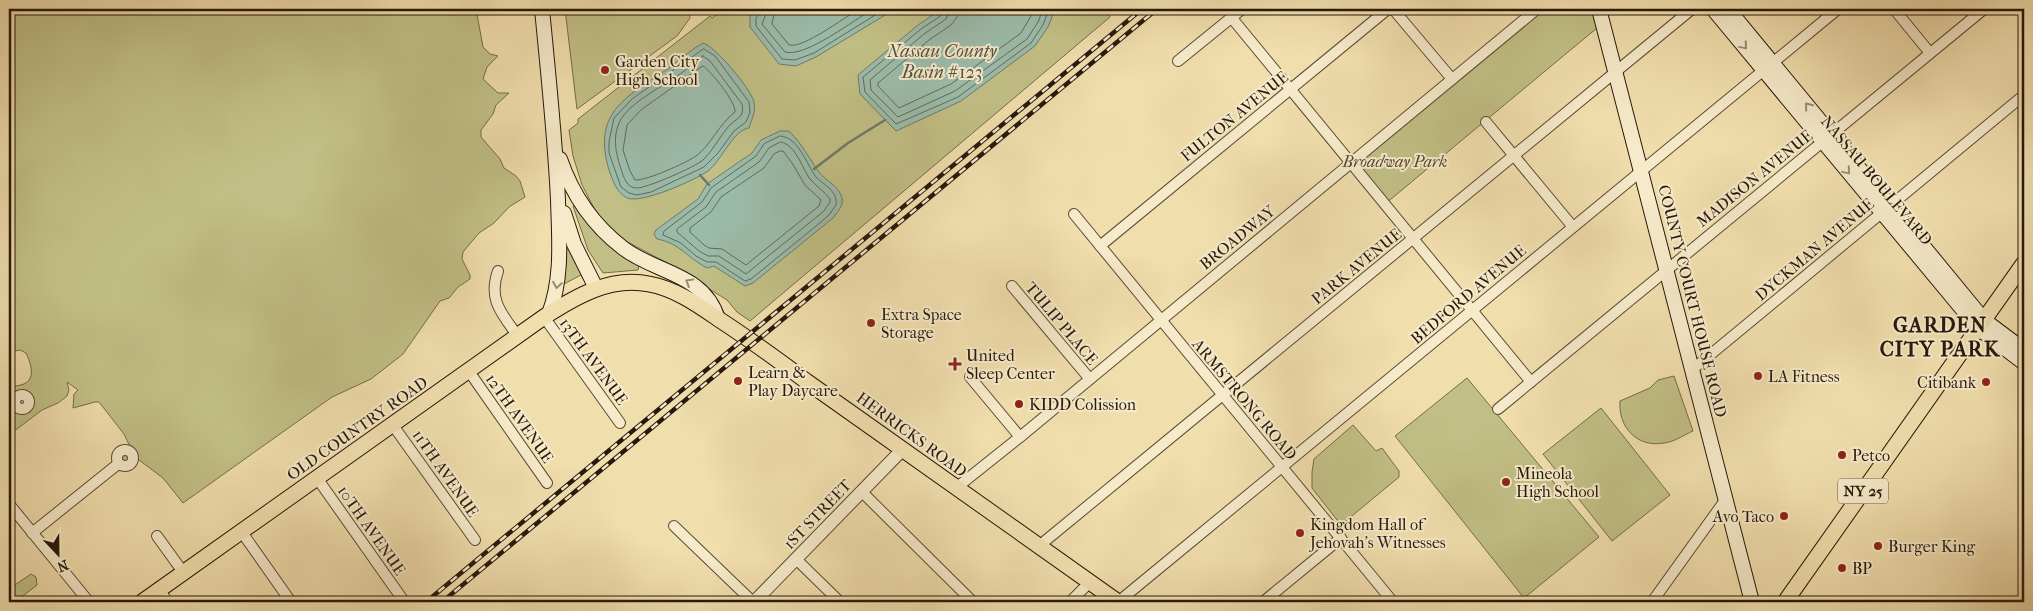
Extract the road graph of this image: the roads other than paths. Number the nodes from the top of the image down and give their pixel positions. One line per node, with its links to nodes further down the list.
1 (542, 9): 23 (main road)
2 (1242, 9): 13 (street)
3 (1388, 9): 19 (street, FULTON AVENUE)
4 (1393, 9): 18 (street)
5 (1537, 9): 18 (street, BROADWAY)
6 (1599, 9): 17 (main road, COUNTY COURT HOUSE ROAD)
7 (1692, 9): 17 (street, PARK AVENUE)
8 (1713, 9): 16 (main road, NASSAU BOULEVARD, one-way to 16)
9 (1728, 9): 16 (main road, NASSAU BOULEVARD)
10 (1838, 9): 16 (street, BEDFORD AVENUE)
11 (1894, 9): 14 (street)
12 (1984, 9): 14 (street, MADISON AVENUE)
13 (1232, 17): 15 (street); 19 (street)
14 (1930, 53): 22 (street, MADISON AVENUE)
15 (1178, 61)
16 (1768, 66): 22 (main road, NASSAU BOULEVARD); 26 (street, BEDFORD AVENUE)
17 (1616, 71): 24 (street, PARK AVENUE); 26 (main road, COUNTY COURT HOUSE ROAD)
18 (1452, 79): 25 (street, BROADWAY)
19 (1290, 89): 25 (street); 32 (street, FULTON AVENUE)
20 (2024, 95): 28 (street, DYCKMAN AVENUE)
21 (1486, 122): 24 (street)
22 (1827, 138): 28 (main road, NASSAU BOULEVARD); 34 (street, MADISON AVENUE)
23 (555, 144): 27 (main road); 40 (main road, one-way to 23)
24 (1514, 155): 30 (street); 31 (street, PARK AVENUE)
25 (1351, 162): 31 (street); 41 (street, BROADWAY)
26 (1642, 170): 30 (street, BEDFORD AVENUE); 34 (main road, COUNTY COURT HOUSE ROAD)
27 (557, 186): 37 (main road); 39 (main road, one-way to 39)
28 (1886, 209): 42 (main road, NASSAU BOULEVARD); 46 (street, DYCKMAN AVENUE)
29 (1074, 214): 32 (street, ARMSTRONG ROAD)
30 (1573, 227): 38 (street, BEDFORD AVENUE)
31 (1413, 238): 38 (street); 51 (street, PARK AVENUE)
32 (1100, 246): 41 (street, ARMSTRONG ROAD)
33 (2024, 264): 42 (main road, NY 25)
34 (1667, 270): 46 (main road, COUNTY COURT HOUSE ROAD); 50 (street, MADISON AVENUE)
35 (498, 271): 43 (street)
36 (1012, 286): 49 (street, TULIP PLACE)
37 (596, 288): 39 (main road, OLD COUNTRY ROAD); 40 (main road, HERRICKS ROAD)
38 (1472, 310): 50 (street); 58 (street, BEDFORD AVENUE)
39 (546, 315): 43 (main road, OLD COUNTRY ROAD); 53 (street, 13TH AVENUE)
40 (718, 319): 56 (main road, HERRICKS ROAD)
41 (1160, 319): 49 (street, BROADWAY); 51 (street, ARMSTRONG ROAD)
42 (1981, 324): 44 (main road, NASSAU BOULEVARD); 45 (main road, NASSAU BOULEVARD); 77 (main road, NY 25)
43 (517, 335): 47 (main road, OLD COUNTRY ROAD)
44 (2024, 350)
45 (2024, 363)
46 (1693, 369): 63 (main road, COUNTY COURT HOUSE ROAD)
47 (468, 370): 54 (main road, OLD COUNTRY ROAD); 60 (street, 12TH AVENUE)
48 (970, 377): 55 (street)
49 (1089, 378): 55 (street, BROADWAY)
50 (1531, 382): 52 (street, MADISON AVENUE)
51 (1222, 395): 58 (street, ARMSTRONG ROAD); 71 (street, PARK AVENUE)
52 (1498, 409)
53 (620, 423)
54 (392, 424): 59 (main road, OLD COUNTRY ROAD); 70 (street, 11TH AVENUE)
55 (1020, 437): 61 (street, BROADWAY)
56 (904, 449): 61 (main road, HERRICKS ROAD); 62 (street, 1ST STREET)
57 (118, 464): 67 (street)
58 (1282, 467): 69 (street, ARMSTRONG ROAD); 85 (street, BEDFORD AVENUE)
59 (317, 478): 66 (main road, OLD COUNTRY ROAD); 76 (street, 10TH AVENUE)
60 (547, 483)
61 (956, 488): 71 (main road, HERRICKS ROAD)
62 (862, 492): 72 (street, 1ST STREET); 83 (street)
63 (1726, 499): 88 (street); 89 (main road, COUNTY COURT HOUSE ROAD)
64 (9, 504): 67 (street)
65 (674, 526): 81 (street)
66 (241, 532): 73 (main road, OLD COUNTRY ROAD); 80 (street)
67 (32, 533): 78 (street)
68 (157, 536): 73 (street)
69 (1341, 538): 86 (street); 87 (street, ARMSTRONG ROAD)
70 (474, 540)
71 (1039, 546): 74 (main road, HERRICKS ROAD)
72 (796, 559): 81 (street, 1ST STREET); 82 (street)
73 (183, 572): 75 (main road, OLD COUNTRY ROAD)
74 (1090, 582): 84 (street); 85 (main road, HERRICKS ROAD)
75 (164, 596): 79 (main road, OLD COUNTRY ROAD)
76 (403, 600)
77 (1789, 600)
78 (89, 602)
79 (142, 602)
80 (291, 602)
81 (753, 602)
82 (840, 602)
83 (974, 602)
84 (1070, 602)
85 (1118, 602)
86 (1263, 602)
87 (1393, 602)
88 (1652, 602)
89 (1752, 602)

